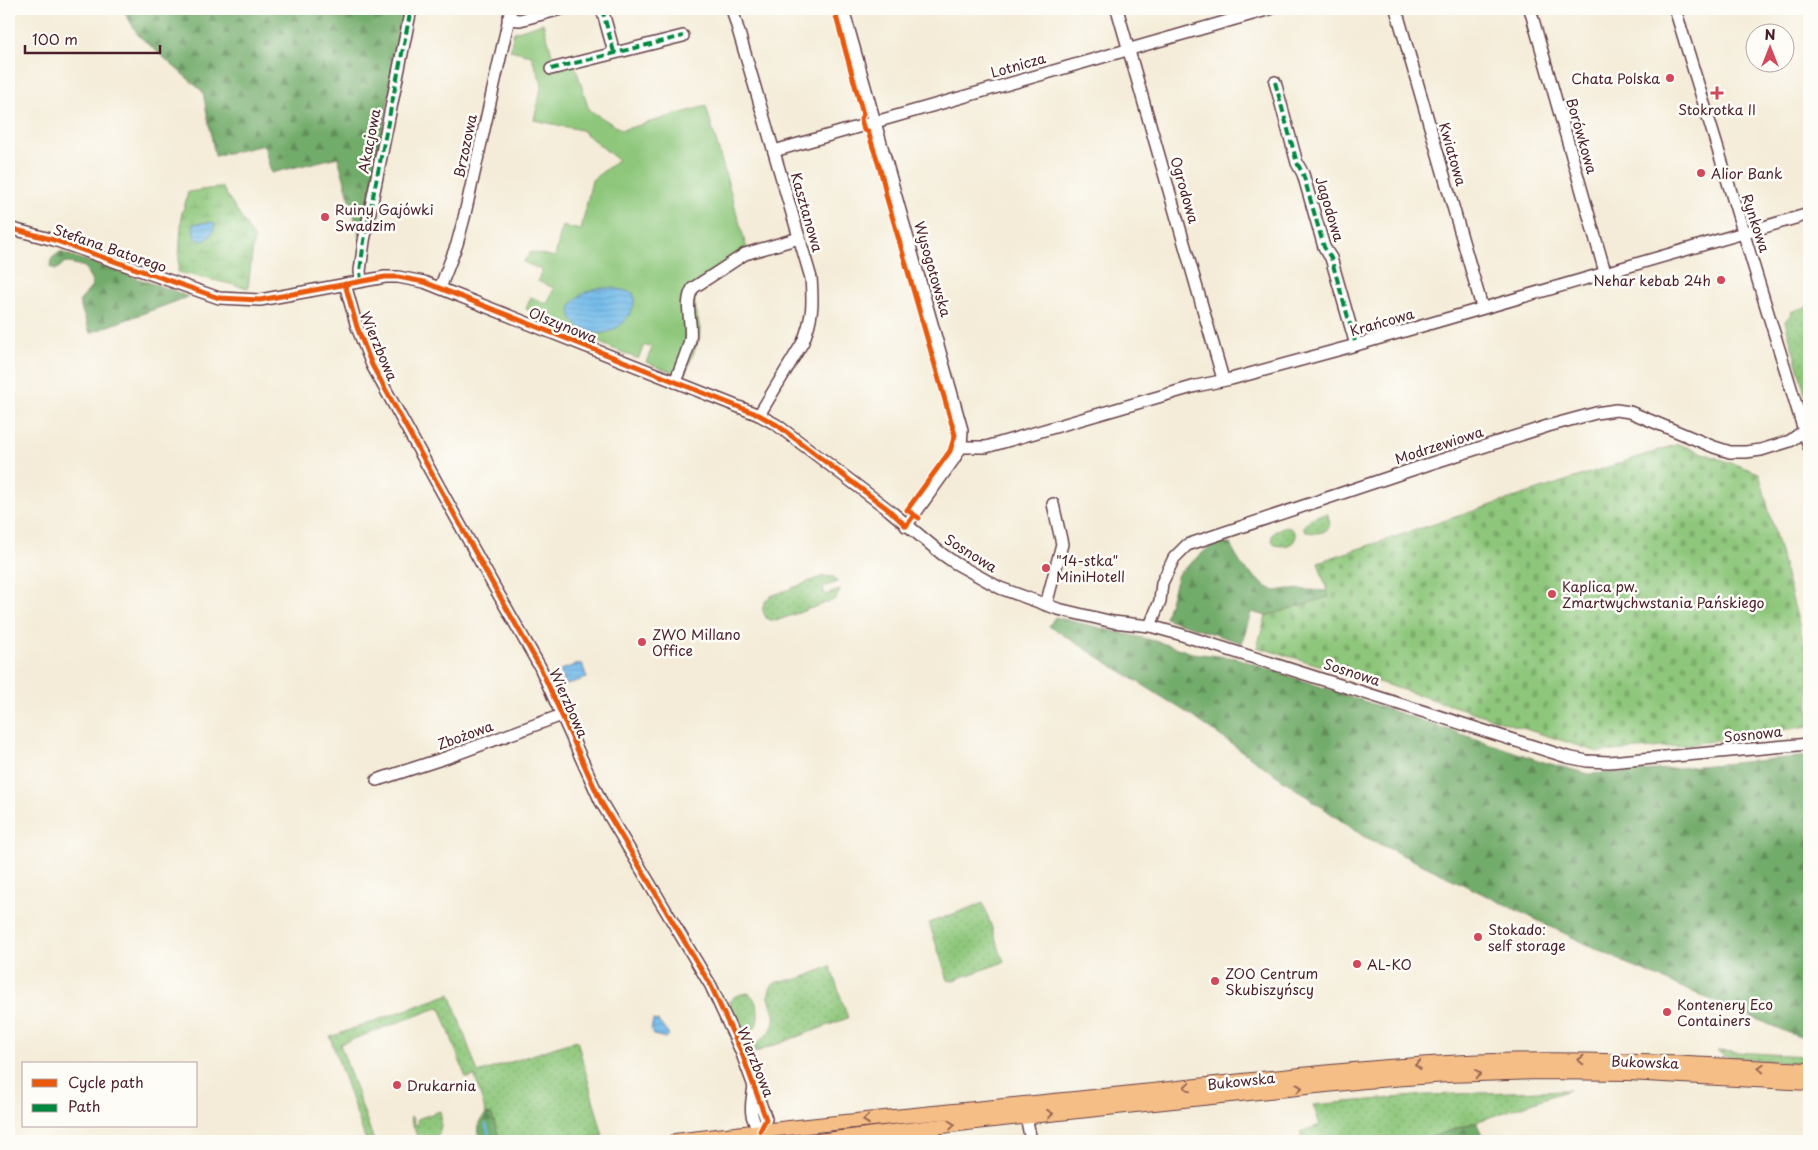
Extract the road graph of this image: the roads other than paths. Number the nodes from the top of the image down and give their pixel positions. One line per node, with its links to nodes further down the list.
1 (411, 9): 24 (street, Akacjowa)
2 (561, 9): 11 (street)
3 (602, 9): 14 (street)
4 (732, 9): 18 (street, Kasztanowa)
5 (843, 9): 17 (street, Wysogotowska)
6 (1118, 9): 13 (street, Ogrodowa)
7 (1270, 9): 13 (street, Lotnicza)
8 (1396, 9): 28 (street, Kwiatowa)
9 (1530, 9): 23 (street, Borówkowa)
10 (1675, 9): 21 (street, Rynkowa)
11 (509, 14): 27 (street, Brzozowa)
12 (683, 36): 14 (street)
13 (1129, 49): 17 (street, Lotnicza); 30 (street, Ogrodowa)
14 (614, 52): 15 (street)
15 (551, 70)
16 (1275, 82): 29 (street, Jagodowa)
17 (875, 121): 18 (street, Lotnicza); 36 (street, Wysogotowska)
18 (774, 150): 22 (street, Kasztanowa)
19 (1809, 214): 21 (street, Krańcowa)
20 (9, 228): 25 (street, Stefana Batorego)
21 (1744, 233): 23 (street, Krańcowa); 33 (street, Rynkowa)
22 (799, 238): 31 (street); 32 (street, Kasztanowa)
23 (1605, 272): 28 (street, Krańcowa)
24 (361, 281): 26 (street, Olszynowa); 27 (street, Olszynowa)
25 (174, 282): 26 (street, Olszynowa)
26 (344, 284): 41 (street, Wierzbowa)
27 (440, 288): 31 (street, Olszynowa)
28 (1482, 307): 29 (street, Krańcowa)
29 (1356, 345): 30 (street, Krańcowa)
30 (1223, 379): 36 (street, Krańcowa)
31 (675, 382): 32 (street, Olszynowa)
32 (759, 415): 38 (street, Olszynowa)
33 (1807, 430): 34 (street, Modrzewiowa); 35 (street, Rynkowa)
34 (1790, 441): 35 (street, Modrzewiowa); 40 (street, Modrzewiowa)
35 (1809, 444)
36 (960, 447): 38 (street)
37 (1053, 504): 39 (street)
38 (906, 526): 39 (street, Sosnowa)
39 (1046, 605): 40 (street, Sosnowa)
40 (1150, 626): 42 (street, Sosnowa)
41 (562, 715): 43 (street, Zbożowa); 46 (street, Wierzbowa)
42 (1809, 744)
43 (377, 780)
44 (1809, 1070): 50 (main road, Bukowska, one-way to 50)
45 (1809, 1083): 48 (main road, Bukowska, one-way to 45)
46 (754, 1086): 47 (street, Wierzbowa); 50 (street, Wierzbowa)
47 (752, 1114): 49 (street, Wierzbowa); 50 (street, Wierzbowa)
48 (1026, 1116): 52 (main road, Bukowska, one-way to 48); 53 (street)
49 (734, 1134): 50 (main road, Bukowska); 51 (main road, Bukowska)
50 (760, 1136)
51 (674, 1141)
52 (817, 1141)
53 (1031, 1141)

